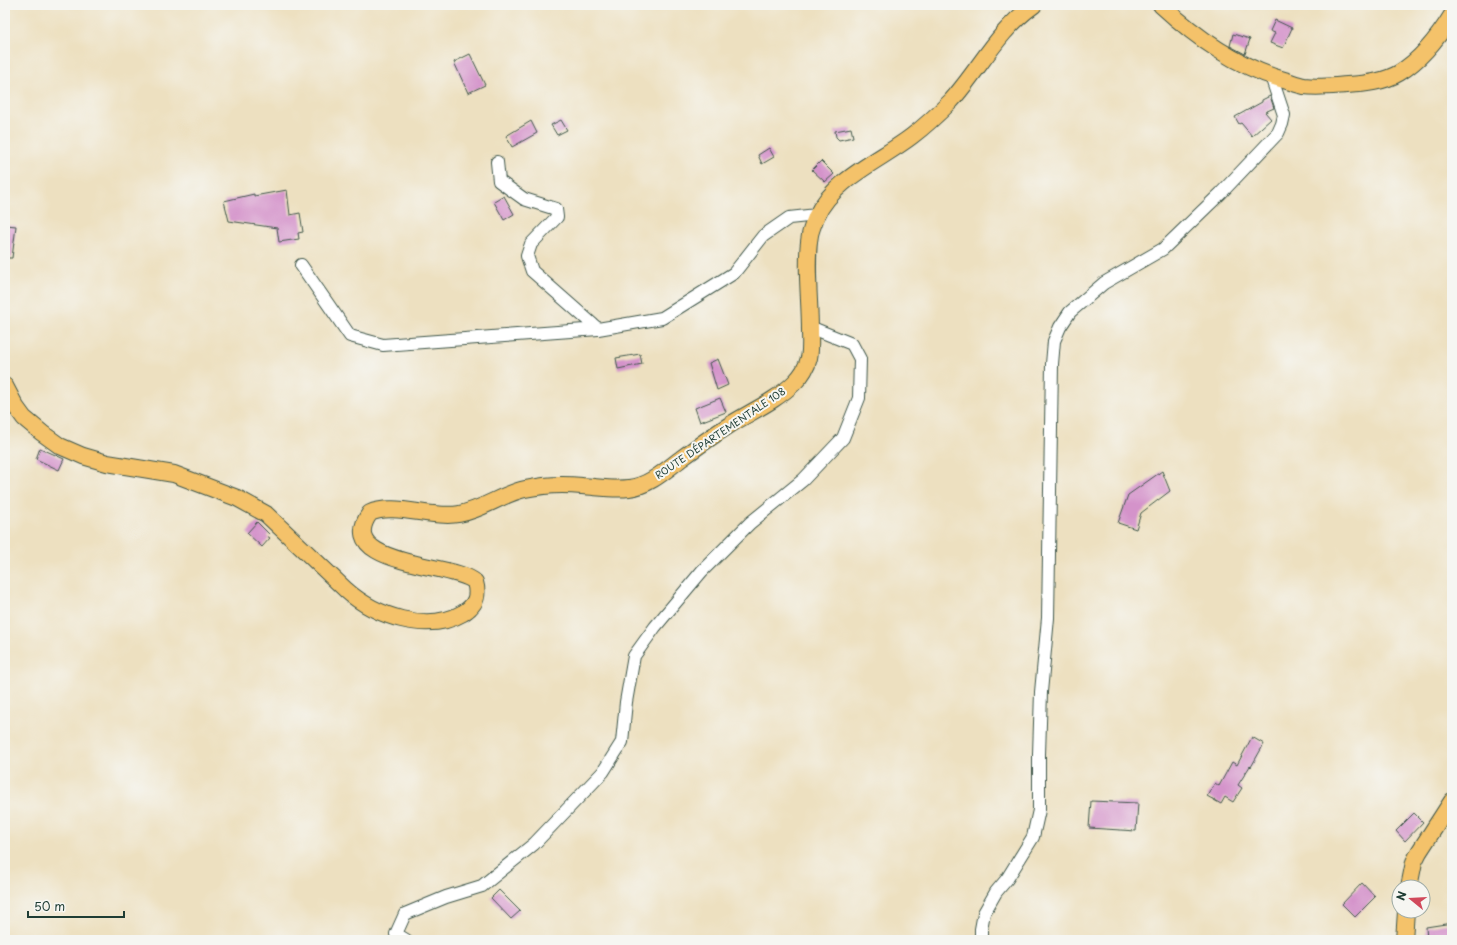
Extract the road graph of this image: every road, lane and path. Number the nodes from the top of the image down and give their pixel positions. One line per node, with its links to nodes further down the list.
1 (1034, 5): 6 (main road, ROUTE DÉPARTEMENTALE 108)
2 (1161, 5): 4 (main road)
3 (1452, 15): 4 (main road)
4 (1271, 76): 15 (street)
5 (497, 162): 9 (street)
6 (817, 215): 8 (main road, ROUTE DÉPARTEMENTALE 108); 9 (street)
7 (301, 265): 9 (street)
8 (810, 327): 10 (main road, ROUTE DÉPARTEMENTALE 108); 14 (street)
9 (598, 329)
10 (5, 386)
11 (1452, 801): 12 (main road)
12 (1411, 879)
13 (1405, 919): 16 (main road)
14 (406, 940)
15 (981, 940)
16 (1404, 940)

